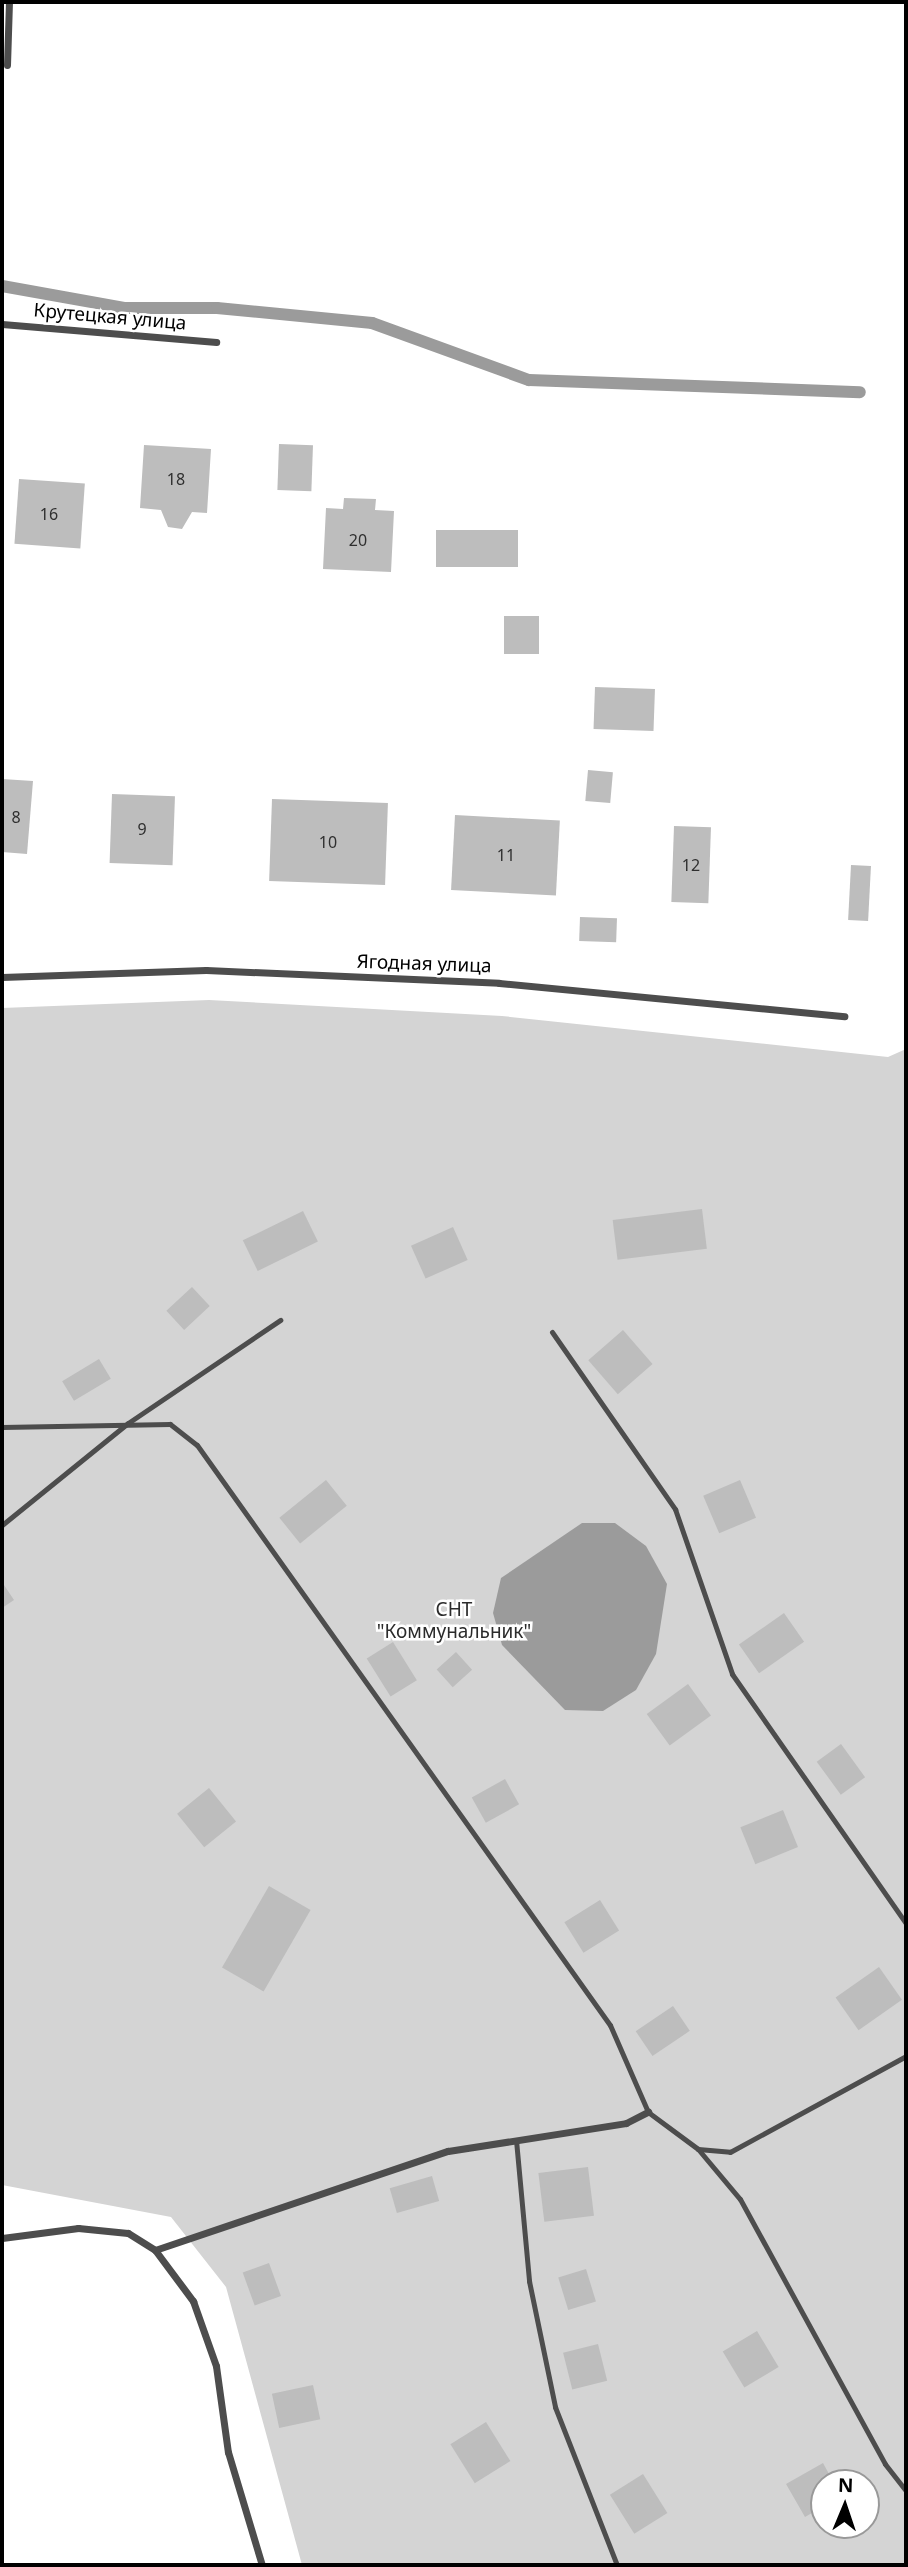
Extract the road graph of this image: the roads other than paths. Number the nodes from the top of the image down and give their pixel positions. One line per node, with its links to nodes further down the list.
1 (9, 2): 2 (street)
2 (7, 65)
3 (2, 324): 4 (street, Крутецкая улица)
4 (216, 342)
5 (2, 977): 6 (street, Ягодная улица)
6 (844, 1016)
7 (280, 1320): 9 (lane)
8 (552, 1332): 12 (lane)
9 (128, 1423): 10 (lane); 11 (lane); 14 (lane)
10 (2, 1427)
11 (2, 1525)
12 (906, 1923)
13 (906, 2056): 16 (lane)
14 (648, 2112): 15 (street); 16 (lane)
15 (516, 2140): 18 (street); 21 (lane)
16 (698, 2149): 19 (lane)
17 (2, 2238): 18 (street)
18 (155, 2249): 20 (street)
19 (906, 2491)
20 (262, 2565)
21 (617, 2565)

